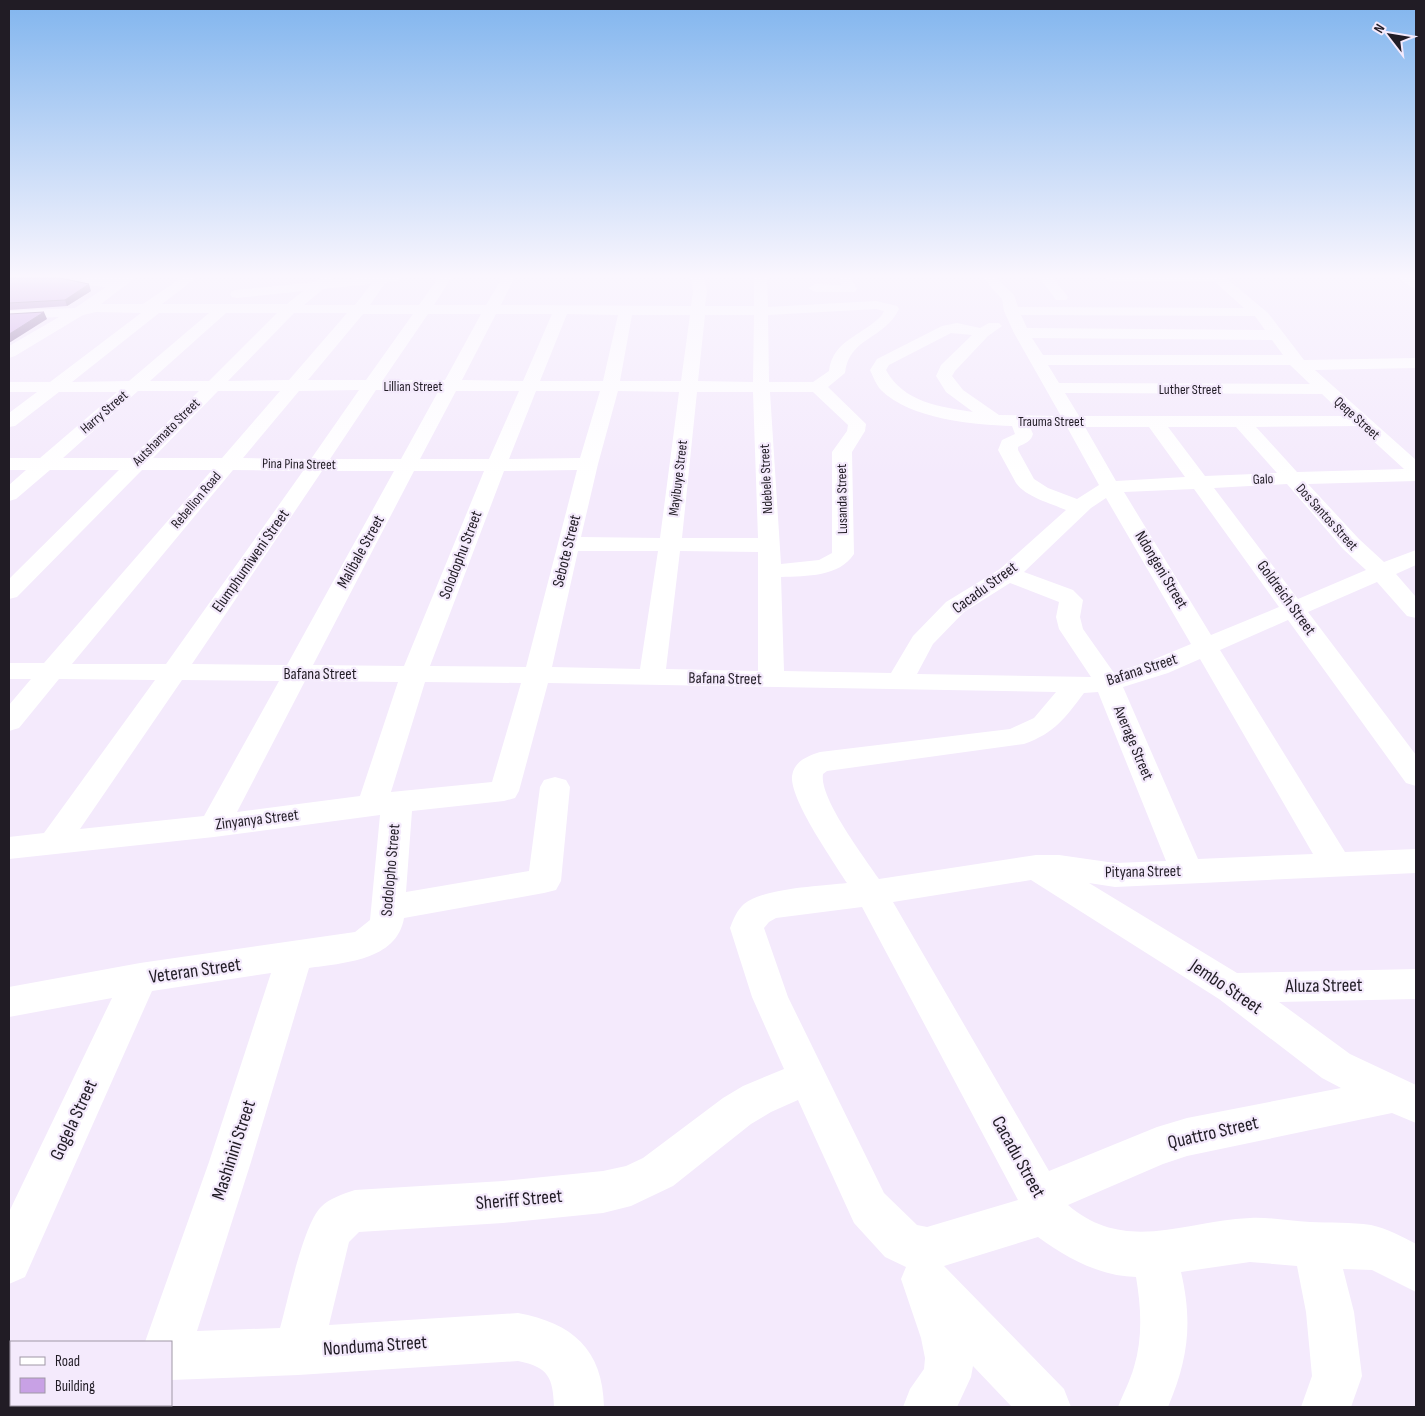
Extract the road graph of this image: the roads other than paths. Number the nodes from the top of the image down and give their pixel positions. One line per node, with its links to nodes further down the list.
1 (24, 344): 17 (street)
2 (110, 344): 26 (street)
3 (182, 344): 27 (street, Harry Street)
4 (254, 344): 21 (street, Autshamato Street)
5 (328, 344): 22 (street, Rebellion Road)
6 (401, 344): 23 (street, Elumphumiweni Street)
7 (473, 344): 24 (street, Malibale Street)
8 (547, 344): 28 (street, Solodophu Street)
9 (619, 344): 31 (street, Sebote Street)
10 (693, 344): 29 (street, Mayibuye Street)
11 (760, 344): 32 (street, Ndebele Street)
12 (853, 344): 30 (street)
13 (917, 344): 35 (street, Trauma Street)
14 (971, 344): 35 (street)
15 (1029, 344): 18 (street, Ndongeni Street)
16 (1283, 344): 19 (street, Qeqe Street)
17 (9, 353)
18 (1037, 360): 19 (street); 33 (street, Ndongeni Street)
19 (1296, 362): 20 (street); 34 (street, Qeqe Street)
20 (1416, 363)
21 (212, 386): 22 (street, Lillian Street); 27 (street, Lillian Street); 44 (street, Autshamato Street)
22 (293, 386): 23 (street, Lillian Street); 45 (street, Rebellion Road)
23 (372, 386): 24 (street, Lillian Street); 47 (street, Elumphumiweni Street)
24 (450, 386): 28 (street, Lillian Street); 48 (street, Malibale Street)
25 (9, 387): 26 (street, Lillian Street)
26 (53, 387): 27 (street, Lillian Street); 40 (street)
27 (133, 387): 43 (street, Harry Street)
28 (529, 387): 31 (street, Lillian Street); 49 (street, Solodophu Street)
29 (688, 387): 31 (street, Lillian Street); 32 (street, Lillian Street); 58 (street, Mayibuye Street)
30 (817, 387): 32 (street, Lillian Street); 61 (street, Lusanda Street)
31 (610, 388): 46 (street, Sebote Street)
32 (761, 388): 59 (street, Ndebele Street)
33 (1054, 388): 34 (street, Luther Street); 36 (street, Ndongeni Street)
34 (1326, 390): 39 (street, Qeqe Street)
35 (997, 420): 41 (street, Trauma Street)
36 (1073, 421): 37 (street, Trauma Street); 41 (street, Trauma Street); 54 (street, Ndongeni Street)
37 (1154, 421): 38 (street, Trauma Street); 53 (street, Goldreich Street)
38 (1240, 421): 39 (street, Trauma Street); 52 (street, Dos Santos Street)
39 (1360, 421): 50 (street, Qeqe Street)
40 (9, 422)
41 (1019, 422): 56 (street)
42 (9, 464): 43 (street, Pina Pina Street)
43 (45, 464): 44 (street, Pina Pina Street); 55 (street, Harry Street)
44 (135, 464): 45 (street, Pina Pina Street); 64 (street, Autshamato Street)
45 (226, 464): 47 (street, Pina Pina Street); 69 (street, Rebellion Road)
46 (588, 464): 49 (street, Pina Pina Street); 57 (street, Sebote Street)
47 (318, 465): 48 (street, Pina Pina Street); 70 (street, Elumphumiweni Street)
48 (408, 465): 49 (street, Pina Pina Street); 71 (street, Malibale Street)
49 (496, 466): 72 (street, Solodophu Street)
50 (1416, 470)
51 (1416, 475): 52 (street, Galo)
52 (1292, 478): 53 (street, Galo); 62 (street, Dos Santos Street)
53 (1200, 482): 54 (street, Galo); 65 (street, Goldreich Street)
54 (1110, 487): 56 (street, Cacadu Street); 67 (street, Ndongeni Street)
55 (9, 495)
56 (1080, 508): 63 (street, Cacadu Street)
57 (569, 544): 58 (street); 73 (street, Sebote Street)
58 (670, 544): 59 (street); 74 (street, Mayibuye Street)
59 (769, 545): 61 (street, Ndebele Street)
60 (1416, 558): 62 (street, Bafana Street)
61 (770, 571): 75 (street, Ndebele Street)
62 (1381, 572): 65 (street, Bafana Street); 66 (street, Dos Santos Street)
63 (1008, 574): 76 (street, Cacadu Street); 77 (street, Average Street)
64 (9, 592)
65 (1294, 609): 67 (street, Bafana Street); 80 (street, Goldreich Street)
66 (1416, 611)
67 (1207, 646): 77 (street, Bafana Street); 88 (street, Ndongeni Street)
68 (9, 671): 69 (street, Bafana Street)
69 (51, 671): 70 (street, Bafana Street); 79 (street, Rebellion Road)
70 (174, 672): 71 (street, Bafana Street); 85 (street, Elumphumiweni Street)
71 (294, 674): 72 (street, Bafana Street); 84 (street, Malibale Street)
72 (414, 674): 73 (street, Bafana Street); 83 (street, Solodophu Street)
73 (537, 675): 74 (street, Bafana Street); 82 (street, Sebote Street)
74 (652, 677): 75 (street, Bafana Street)
75 (771, 680): 76 (street, Bafana Street)
76 (899, 682): 78 (street, Bafana Street)
77 (1108, 683): 78 (street, Bafana Street); 90 (street, Average Street)
78 (1076, 685): 91 (street, Cacadu Street)
79 (9, 722)
80 (1416, 776)
81 (555, 787): 92 (street, Veteran Street)
82 (504, 791): 83 (street, Zinyanya Street)
83 (385, 803): 84 (street, Zinyanya Street); 92 (street, Sodolopho Street)
84 (214, 826): 85 (street, Zinyanya Street)
85 (54, 842): 86 (street, Zinyanya Street)
86 (9, 848)
87 (1416, 861): 88 (street, Pityana Street)
88 (1335, 863): 90 (street, Pityana Street)
89 (1036, 867): 90 (street, Pityana Street); 91 (street, Pityana Street); 96 (street, Jembo Street)
90 (1187, 871)
91 (871, 893): 98 (street, Pityana Street); 100 (street, Cacadu Street)
92 (384, 922): 93 (street, Veteran Street)
93 (294, 957): 94 (street, Veteran Street); 106 (street, Mashinini Street)
94 (140, 978): 97 (street, Veteran Street); 103 (street, Gogela Street)
95 (1416, 984): 96 (street, Aluza Street)
96 (1232, 988): 99 (street, Jembo Street)
97 (9, 1002)
98 (808, 1077): 104 (street, Pityana Street); 107 (street, Sheriff Street)
99 (1405, 1100): 100 (street, Quattro Street)
100 (1044, 1204): 102 (street, Cacadu Street); 104 (street, Quattro Street)
101 (1315, 1245): 102 (street, Cacadu Street); 105 (street, Cacadu Street); 113 (street)
102 (1154, 1254): 112 (street)
103 (9, 1261)
104 (919, 1263): 110 (street); 111 (street, Pityana Street)
105 (1413, 1266)
106 (169, 1341)
107 (298, 1351): 108 (street, Nonduma Street); 109 (street, Nonduma Street)
108 (172, 1356)
109 (574, 1385)
110 (928, 1407)
111 (1046, 1407)
112 (1143, 1407)
113 (1326, 1407)

